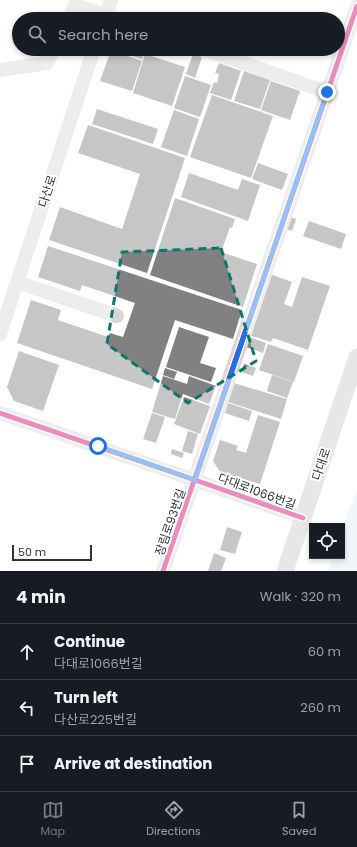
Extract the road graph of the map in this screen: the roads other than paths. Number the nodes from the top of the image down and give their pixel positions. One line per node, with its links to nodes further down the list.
1 (111, 0): 5 (street)
2 (357, 6): 6 (street, 장림로93번길)
3 (72, 12): 4 (street)
4 (93, 12)
5 (110, 12)
6 (345, 40)
7 (50, 56): 11 (street)
8 (92, 56): 13 (street, 다산로)
9 (223, 56): 12 (street)
10 (340, 56): 12 (street, 장림로93번길)
11 (0, 70)
12 (327, 92): 18 (street, 장림로93번길)
13 (17, 282): 14 (street); 15 (street, 다산로)
14 (116, 316)
15 (0, 334)
16 (357, 357): 19 (main road, 다대로)
17 (0, 413): 18 (street, 다대로1066번길)
18 (195, 480): 19 (street, 다대로1066번길); 20 (street, 장림로93번길)
19 (303, 518): 21 (main road, 다대로)
20 (163, 571)
21 (284, 571)

